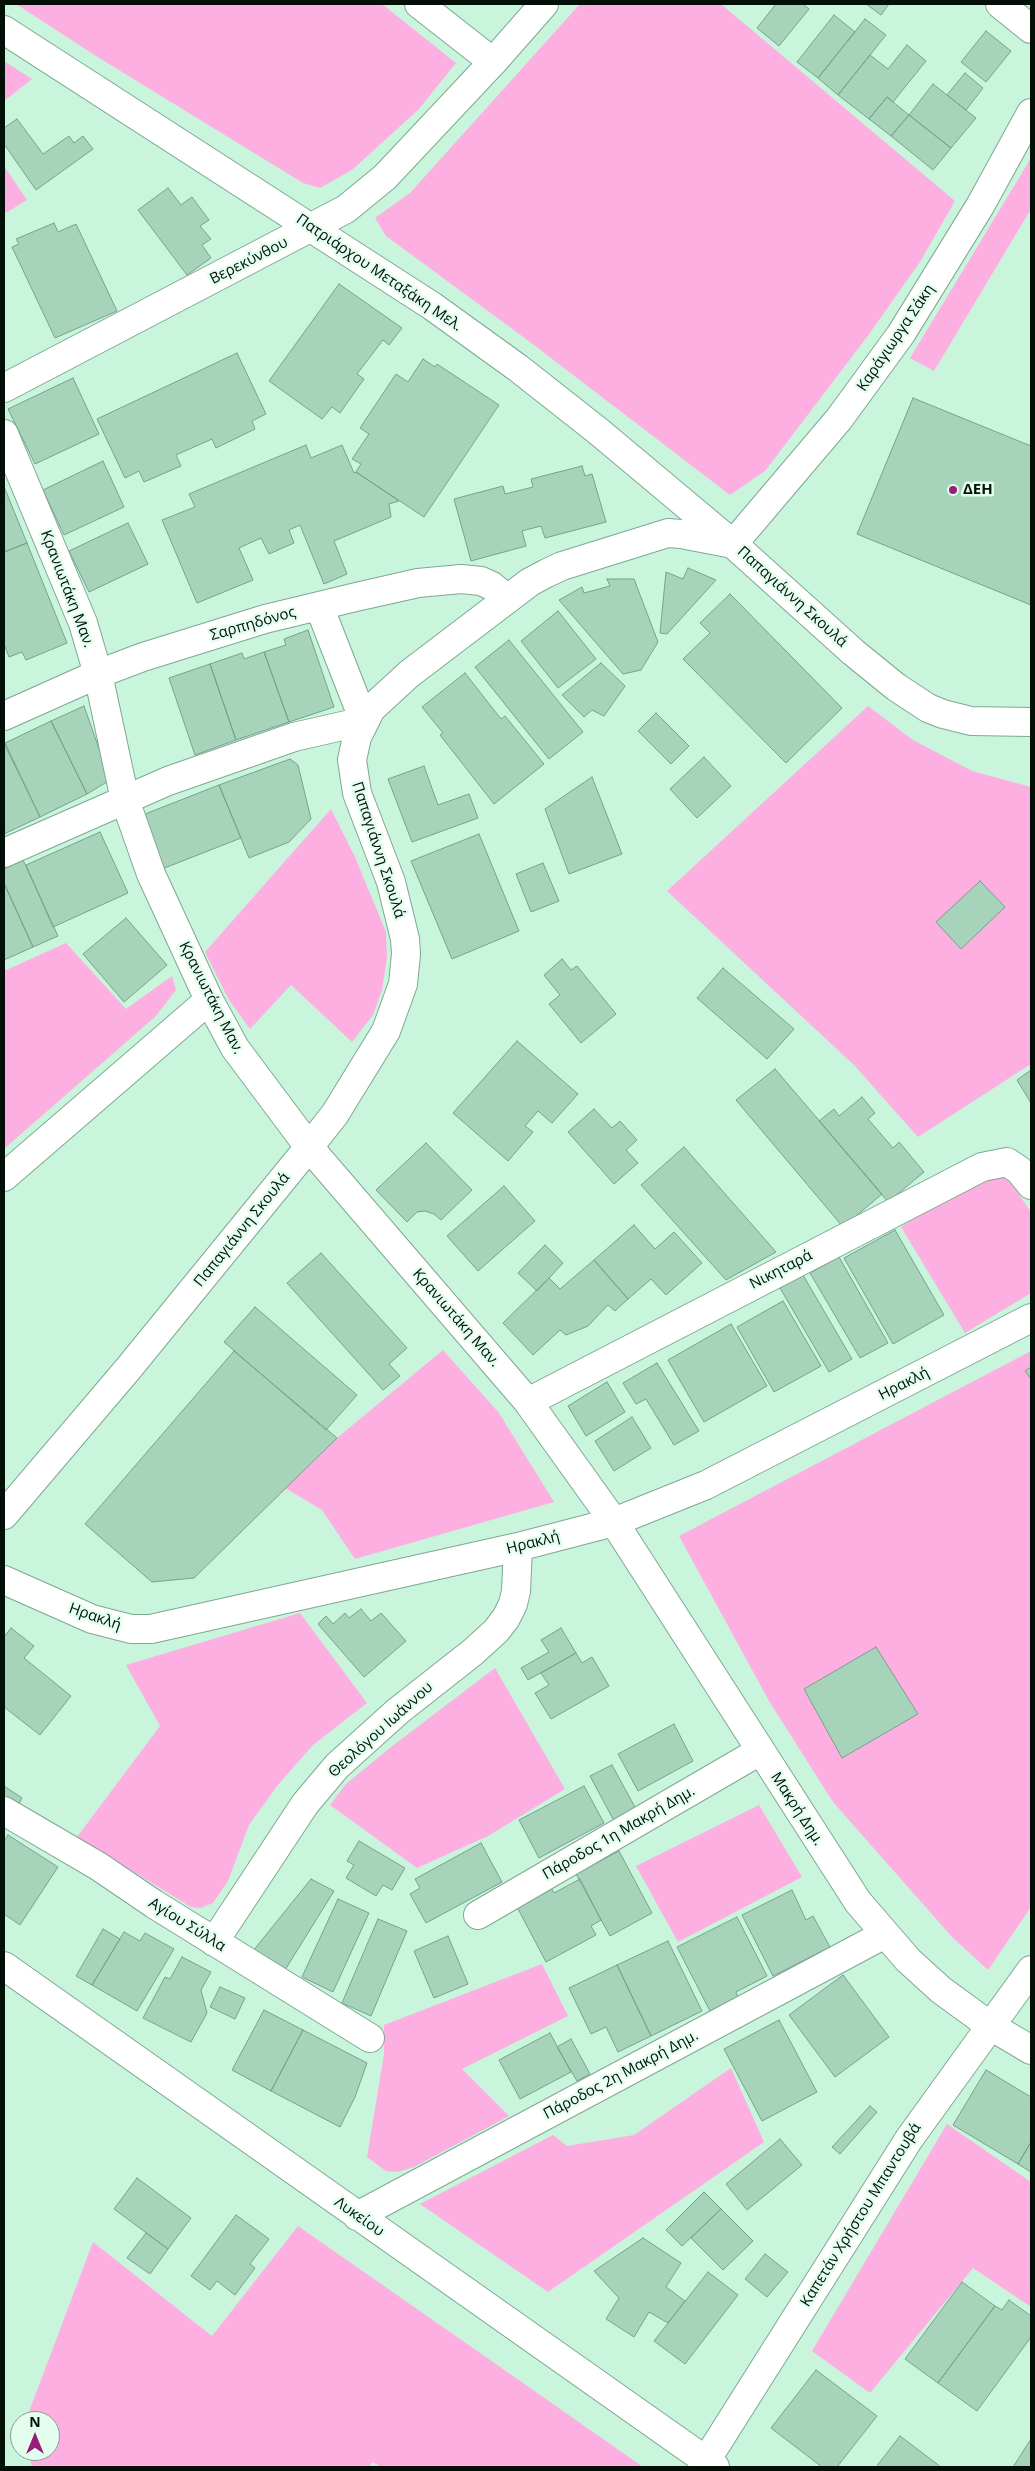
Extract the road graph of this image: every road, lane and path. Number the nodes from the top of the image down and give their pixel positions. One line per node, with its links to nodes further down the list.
1 (419, 4): 6 (street)
2 (544, 4): 6 (street, Βερεκύνθου)
3 (1000, 4): 5 (street)
4 (4, 30): 8 (street, Πατριάρχου Μεταξάκη Μελ.)
5 (1031, 30)
6 (493, 62): 8 (street, Βερεκύνθου)
7 (1031, 113): 11 (street, Καράγιωργα Σάκη)
8 (313, 229): 9 (street, Βερεκύνθου); 11 (street, Πατριάρχου Μεταξάκη Μελ.)
9 (4, 388)
10 (4, 434): 14 (street, Κρανιωτάκη Μαν.)
11 (733, 544): 12 (street, Παπαγιάννη Σκουλά); 17 (street, Παπαγιάννη Σκουλά)
12 (507, 599): 13 (street, Σαρπηδόνος); 16 (street, Παπαγιάννη Σκουλά)
13 (319, 606): 14 (street, Σαρπηδόνος); 16 (street)
14 (98, 674): 15 (street, Σαρπηδόνος); 18 (street, Κρανιωτάκη Μαν.)
15 (4, 716)
16 (364, 721): 18 (street); 21 (street, Παπαγιάννη Σκουλά)
17 (1031, 722)
18 (125, 800): 19 (street); 20 (street, Κρανιωτάκη Μαν.)
19 (4, 853)
20 (208, 1000): 21 (street, Κρανιωτάκη Μαν.); 22 (street)
21 (309, 1147): 25 (street, Κρανιωτάκη Μαν.); 26 (street, Παπαγιάννη Σκουλά)
22 (4, 1176)
23 (1031, 1185): 25 (street, Νικηταρά)
24 (1031, 1318): 27 (street, Ηρακλή)
25 (528, 1402): 27 (street, Κρανιωτάκη Μαν.)
26 (4, 1515)
27 (614, 1522): 28 (street, Ηρακλή); 30 (street, Μακρή Δημ.)
28 (518, 1547): 29 (street, Ηρακλή); 34 (street, Θεολόγου Ιωάννου)
29 (4, 1580)
30 (760, 1751): 32 (street, Πάροδος 1η Μακρή Δημ.); 33 (street, Μακρή Δημ.)
31 (4, 1811): 34 (street, Αγίου Σύλλα)
32 (478, 1915)
33 (885, 1934): 37 (street, Μακρή Δημ.); 40 (street, Πάροδος 2η Μακρή Δημ.)
34 (214, 1942): 38 (street, Αγίου Σύλλα)
35 (4, 1966): 40 (street, Λυκείου)
36 (1031, 1970): 37 (street, Καπετάν Χρήστου Μπαντουβά)
37 (989, 2025): 39 (street, Μακρή Δημ.); 41 (street, Καπετάν Χρήστου Μπαντουβά)
38 (370, 2038)
39 (1031, 2050)
40 (358, 2216): 41 (street, Λυκείου)
41 (707, 2465)

